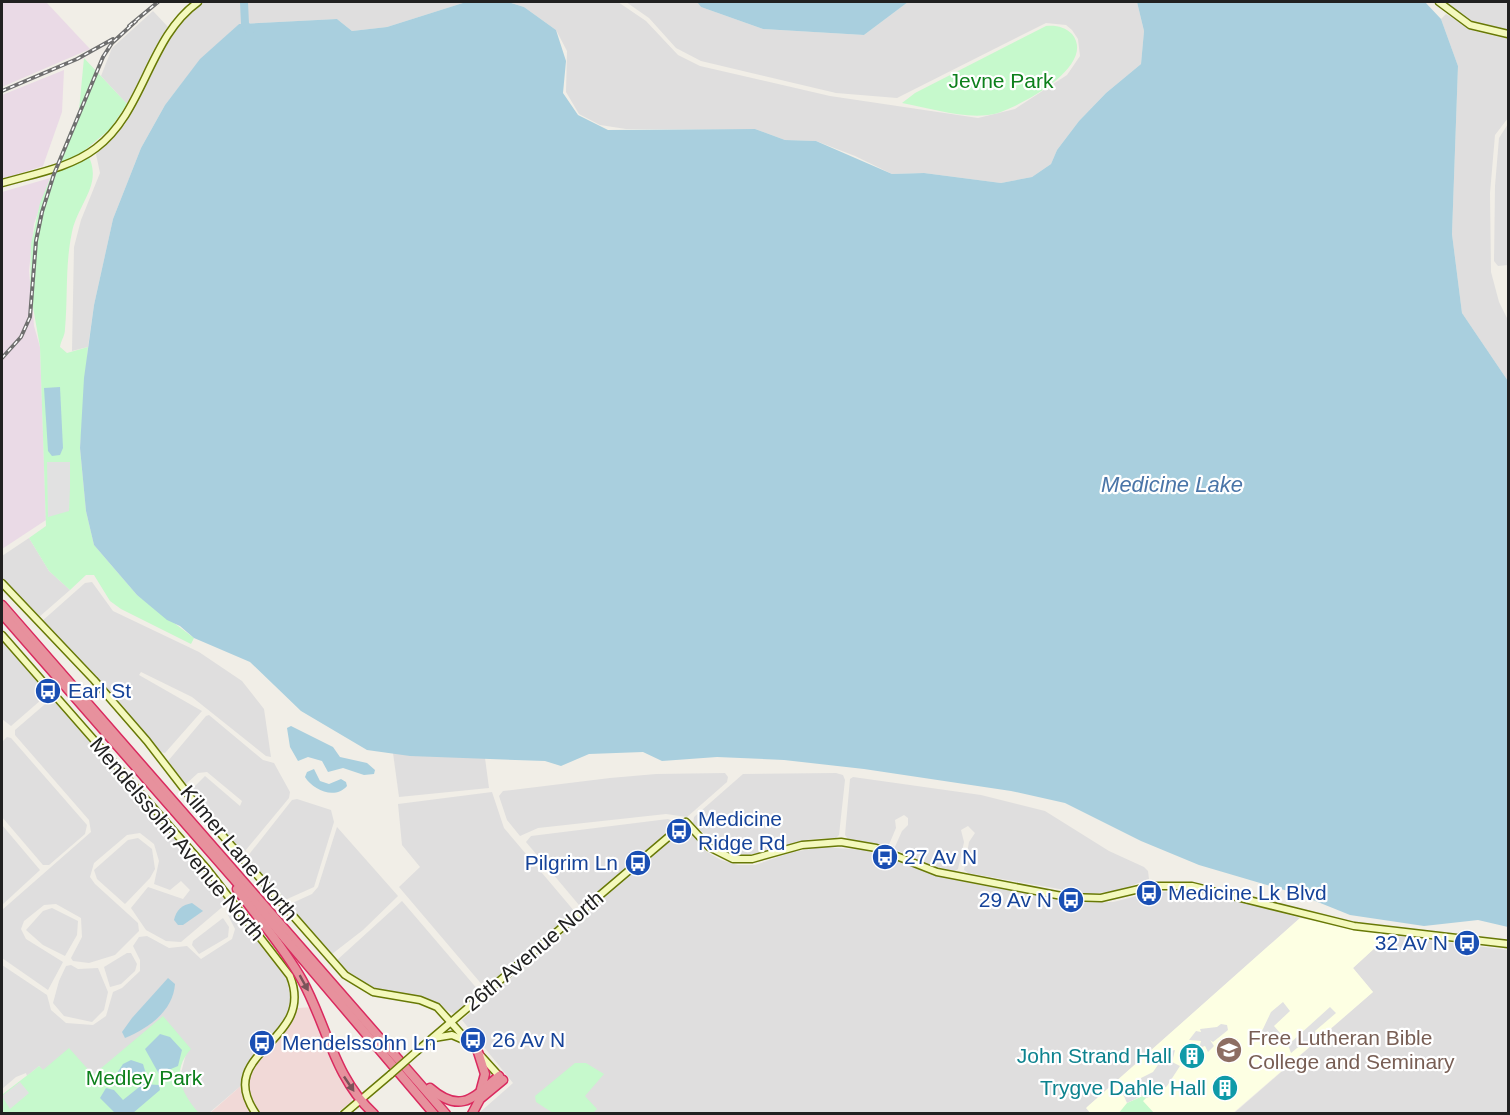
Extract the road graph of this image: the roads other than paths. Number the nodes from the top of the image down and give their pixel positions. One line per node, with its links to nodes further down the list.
1 (198, 2): 4 (street)
2 (1438, 2): 3 (street)
3 (1509, 34)
4 (2, 183)
5 (2, 583): 11 (street, Kilmer Lane North)
6 (2, 605): 13 (highway)
7 (2, 614): 9 (highway)
8 (2, 635): 18 (street, Mendelssohn Avenue North)
9 (208, 850): 17 (highway, one-way to 17); 21 (highway)
10 (1509, 944): 11 (street, 26th Avenue North)
11 (452, 1021): 12 (street, 26th Avenue North); 14 (street, Kilmer Lane North)
12 (430, 1040): 14 (street); 17 (street, 26th Avenue North, bridge)
13 (390, 1049): 16 (highway); 22 (highway)
14 (476, 1049): 15 (street, Kilmer Lane North); 16 (highway)
15 (501, 1078): 16 (highway); 23 (highway)
16 (478, 1094)
17 (360, 1100): 19 (street, 26th Avenue North); 20 (highway)
18 (256, 1113)
19 (344, 1113)
20 (374, 1113)
21 (434, 1113)
22 (446, 1113)
23 (472, 1113)

